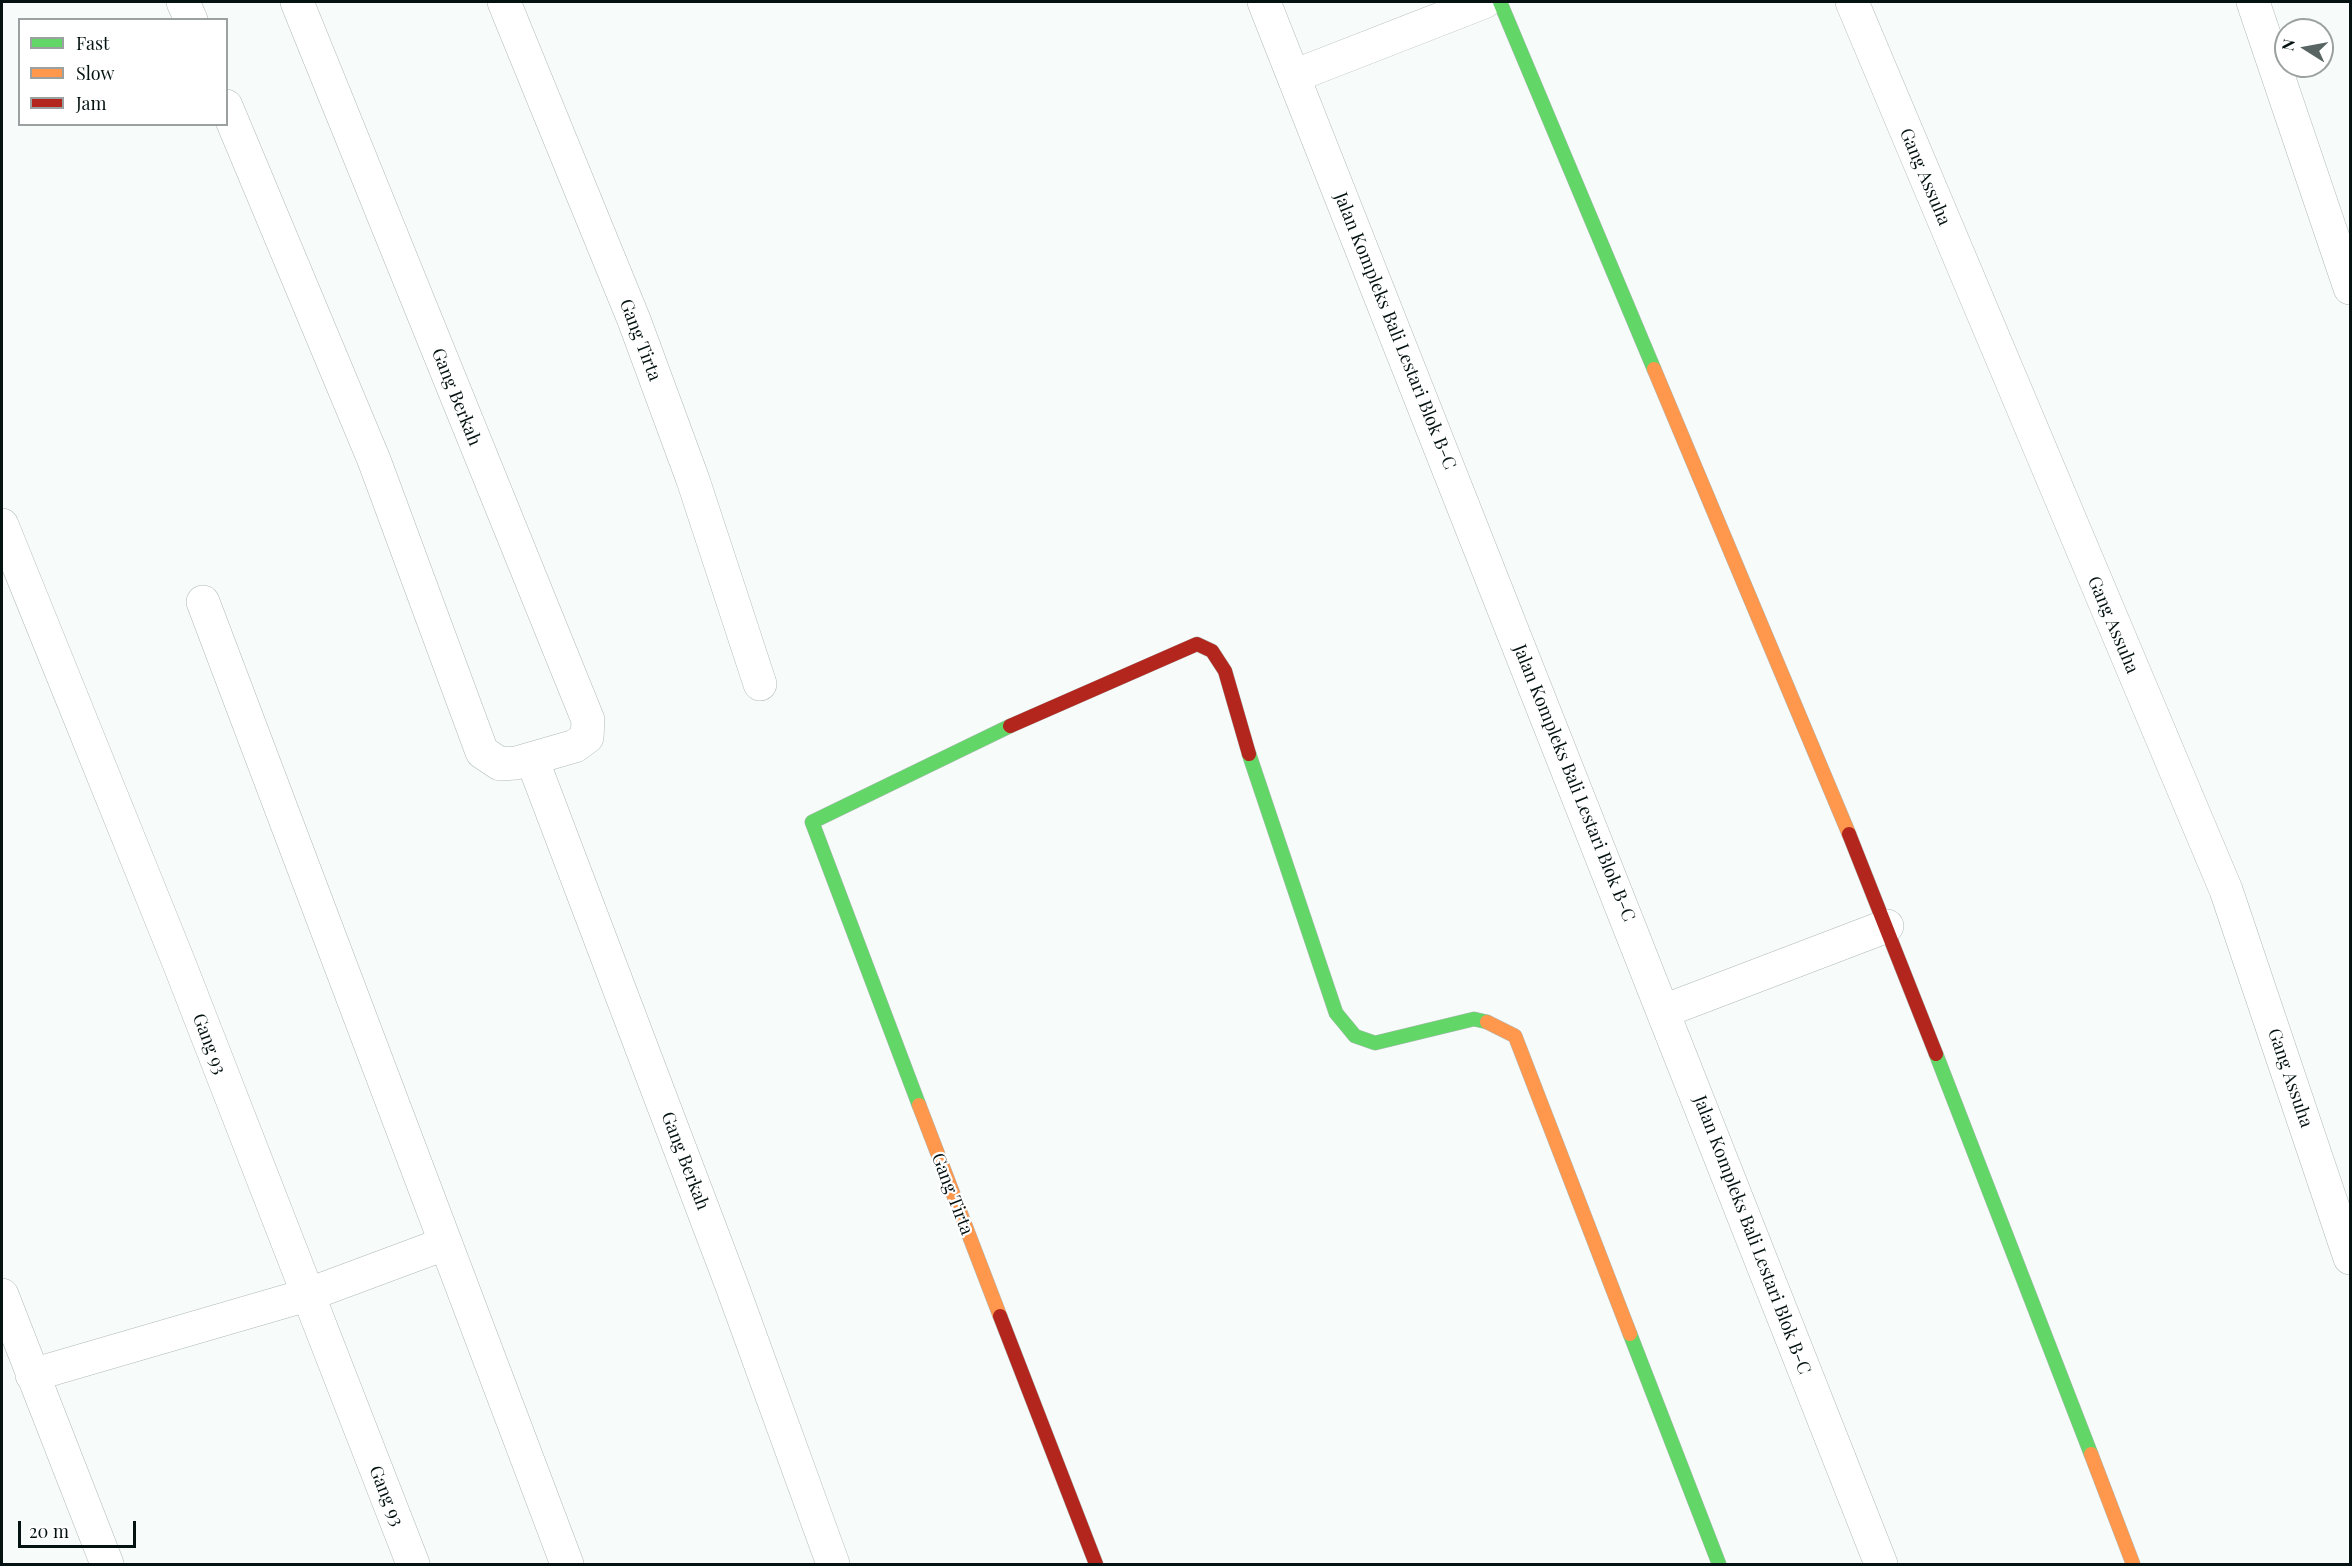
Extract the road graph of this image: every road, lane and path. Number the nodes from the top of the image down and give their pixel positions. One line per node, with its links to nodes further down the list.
1 (183, 2): 9 (street)
2 (297, 2): 16 (street, Gang Berkah)
3 (504, 2): 15 (street, Gang Tirta)
4 (1264, 2): 10 (street, Jalan Kompleks Bali Lestari Blok B-C)
5 (1484, 2): 10 (street)
6 (1500, 2): 17 (street)
7 (1852, 2): 20 (street, Gang Assuha)
8 (2253, 2): 12 (street)
9 (190, 18)
10 (1294, 76): 18 (street, Jalan Kompleks Bali Lestari Blok B-C)
11 (228, 111): 16 (street, Gang Berkah)
12 (2350, 288)
13 (2, 525): 22 (street, Gang 93)
14 (203, 602): 19 (street)
15 (760, 684)
16 (532, 759): 27 (street, Gang Berkah)
17 (1887, 926): 18 (street); 31 (street)
18 (1664, 1011): 30 (street, Jalan Kompleks Bali Lestari Blok B-C)
19 (444, 1244): 22 (street); 26 (street)
20 (2350, 1258)
21 (2, 1295): 23 (street)
22 (307, 1295): 23 (street); 25 (street, Gang 93)
23 (32, 1375): 24 (street)
24 (107, 1564)
25 (413, 1564)
26 (567, 1564)
27 (833, 1564)
28 (1096, 1564): 29 (street, Gang Tirta)
29 (1719, 1564)
30 (1881, 1564)
31 (2133, 1564)

